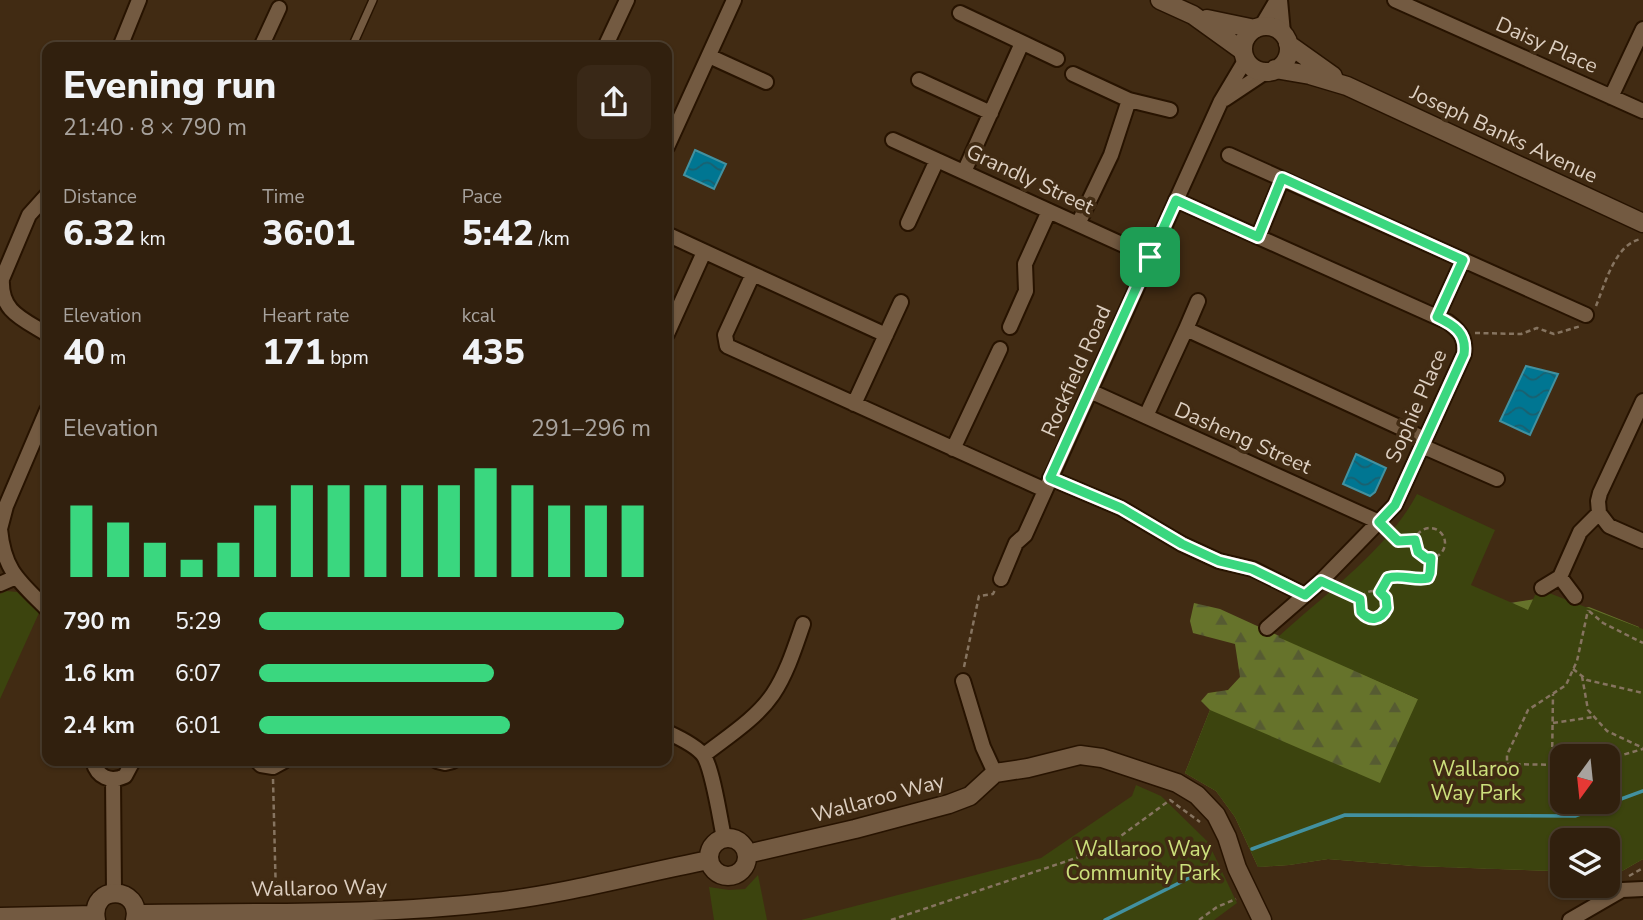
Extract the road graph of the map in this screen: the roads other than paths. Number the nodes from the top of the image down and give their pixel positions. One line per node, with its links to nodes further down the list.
1 (139, 0): 14 (street)
2 (373, 0): 16 (lane)
3 (627, 0): 17 (street)
4 (734, 0): 20 (street)
5 (1160, 0): 10 (street)
6 (1279, 0): 11 (street); 13 (street)
7 (1395, 0): 27 (street, Daisy Place)
8 (279, 8): 15 (street)
9 (960, 13): 18 (street)
10 (1193, 15): 11 (street); 19 (street)
11 (1258, 28): 13 (street); 19 (street)
12 (1643, 29): 27 (street)
13 (1285, 39): 22 (street); 26 (street, Joseph Banks Avenue)
14 (122, 42)
15 (263, 42)
16 (354, 42)
17 (607, 42)
18 (1022, 43): 21 (street); 32 (street)
19 (1244, 55): 22 (street); 29 (street, Rockfield Road)
20 (709, 56): 25 (street); 33 (street)
21 (1057, 59)
22 (1271, 70): 26 (street, Joseph Banks Avenue); 29 (street)
23 (1073, 74): 28 (street)
24 (919, 80): 32 (street)
25 (766, 82)
26 (1347, 86): 43 (street, Joseph Banks Avenue)
27 (1611, 97): 31 (street, Daisy Place)
28 (1129, 100): 30 (street); 44 (street)
29 (1221, 101): 39 (street, Rockfield Road)
30 (1170, 110)
31 (1643, 111)
32 (991, 113): 37 (street)
33 (672, 136)
34 (893, 140): 36 (street, Grandly Street)
35 (1229, 155): 38 (street)
36 (937, 160): 37 (street, Grandly Street); 42 (street)
37 (964, 172): 41 (street, Grandly Street)
38 (1282, 178): 46 (street); 49 (street)
39 (1176, 200): 46 (street, Sophie Place); 48 (street, Rockfield Road)
40 (42, 201): 53 (street)
41 (1049, 211): 44 (street, Grandly Street); 57 (street)
42 (908, 223)
43 (1643, 223)
44 (1078, 224): 48 (street, Grandly Street)
45 (672, 236): 47 (street)
46 (1258, 237): 55 (street, Sophie Place)
47 (704, 252): 50 (street); 56 (street)
48 (1150, 257): 62 (street, Rockfield Road)
49 (1463, 260): 54 (street); 55 (street)
50 (752, 274): 60 (street); 64 (street)
51 (1198, 301): 58 (street)
52 (901, 302): 60 (street)
53 (2, 304): 59 (street)
54 (1587, 315)
55 (1437, 317): 67 (street, Sophie Place)
56 (672, 323)
57 (1010, 327)
58 (1186, 329): 65 (street); 67 (street)
59 (42, 331)
60 (886, 335): 64 (street)
61 (1000, 349): 68 (street)
62 (1090, 391): 65 (street, Dasheng Street); 70 (street, Rockfield Road)
63 (1643, 401): 71 (street)
64 (854, 404): 68 (street)
65 (1146, 416): 72 (street, Dasheng Street)
66 (42, 422): 73 (street)
67 (1424, 443): 69 (street); 72 (street, Sophie Place)
68 (953, 449): 70 (street)
69 (1497, 479)
70 (1048, 484): 77 (street, Rockfield Road); 80 (street)
71 (1599, 513): 74 (street); 75 (street)
72 (1379, 522): 80 (street, Sophie Place)
73 (0, 529): 76 (street)
74 (1643, 541)
75 (1560, 577): 79 (street); 81 (street)
76 (16, 578): 78 (street); 82 (street)
77 (1001, 579)
78 (0, 584)
79 (1542, 587)
80 (1305, 595): 84 (street, Sophie Place)
81 (1574, 597)
82 (42, 604)
83 (803, 624): 87 (street)
84 (1267, 628)
85 (963, 681): 90 (street)
86 (672, 734): 87 (street)
87 (704, 755): 92 (street)
88 (94, 766): 91 (street)
89 (130, 766): 91 (street)
90 (995, 773): 93 (street, Wallaroo Way); 100 (street)
91 (113, 779): 96 (street)
92 (724, 838): 93 (street); 94 (street)
93 (747, 854): 94 (street)
94 (709, 860): 99 (street, Wallaroo Way)
95 (1643, 888): 101 (street)
96 (114, 893): 98 (street); 99 (street)
97 (0, 917): 98 (street)
98 (96, 917)
99 (135, 917)
100 (1262, 920)
101 (1570, 920)

